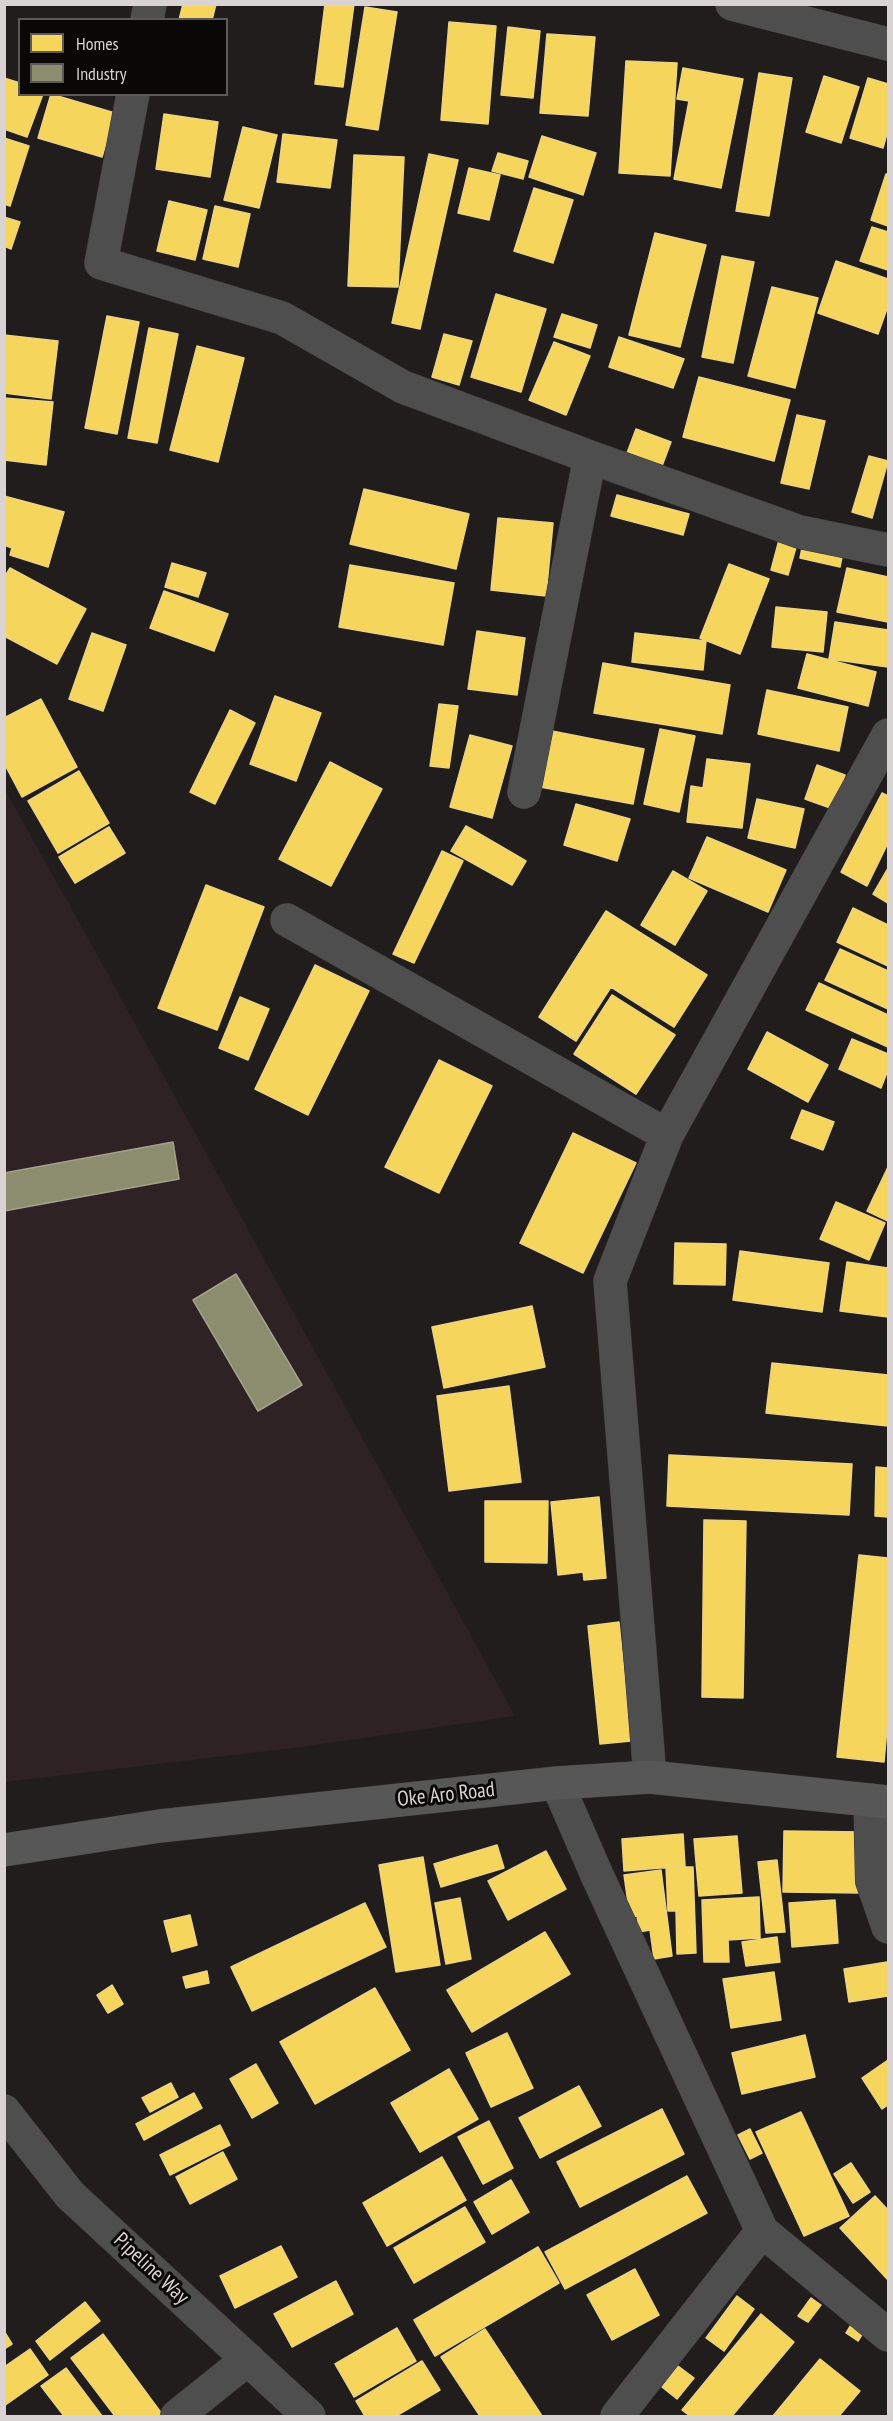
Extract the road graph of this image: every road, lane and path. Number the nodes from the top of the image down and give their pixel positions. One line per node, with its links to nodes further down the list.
1 (732, 4): 2 (street)
2 (888, 44)
3 (133, 96): 4 (street)
4 (590, 458): 5 (street); 7 (street)
5 (888, 550)
6 (888, 735): 9 (street)
7 (524, 792)
8 (287, 920): 9 (street)
9 (667, 1136): 10 (street)
10 (650, 1777): 11 (main road, Oke Aro Road); 12 (main road, Oke Aro Road)
11 (557, 1783): 13 (main road, Oke Aro Road); 16 (street)
12 (879, 1801): 14 (street)
13 (4, 1851)
14 (888, 1927)
15 (4, 2111): 18 (street, Pipeline Way)
16 (762, 2231): 17 (street); 21 (street)
17 (888, 2335)
18 (248, 2359): 19 (street); 20 (street, Pipeline Way)
19 (177, 2416)
20 (309, 2416)
21 (617, 2416)

